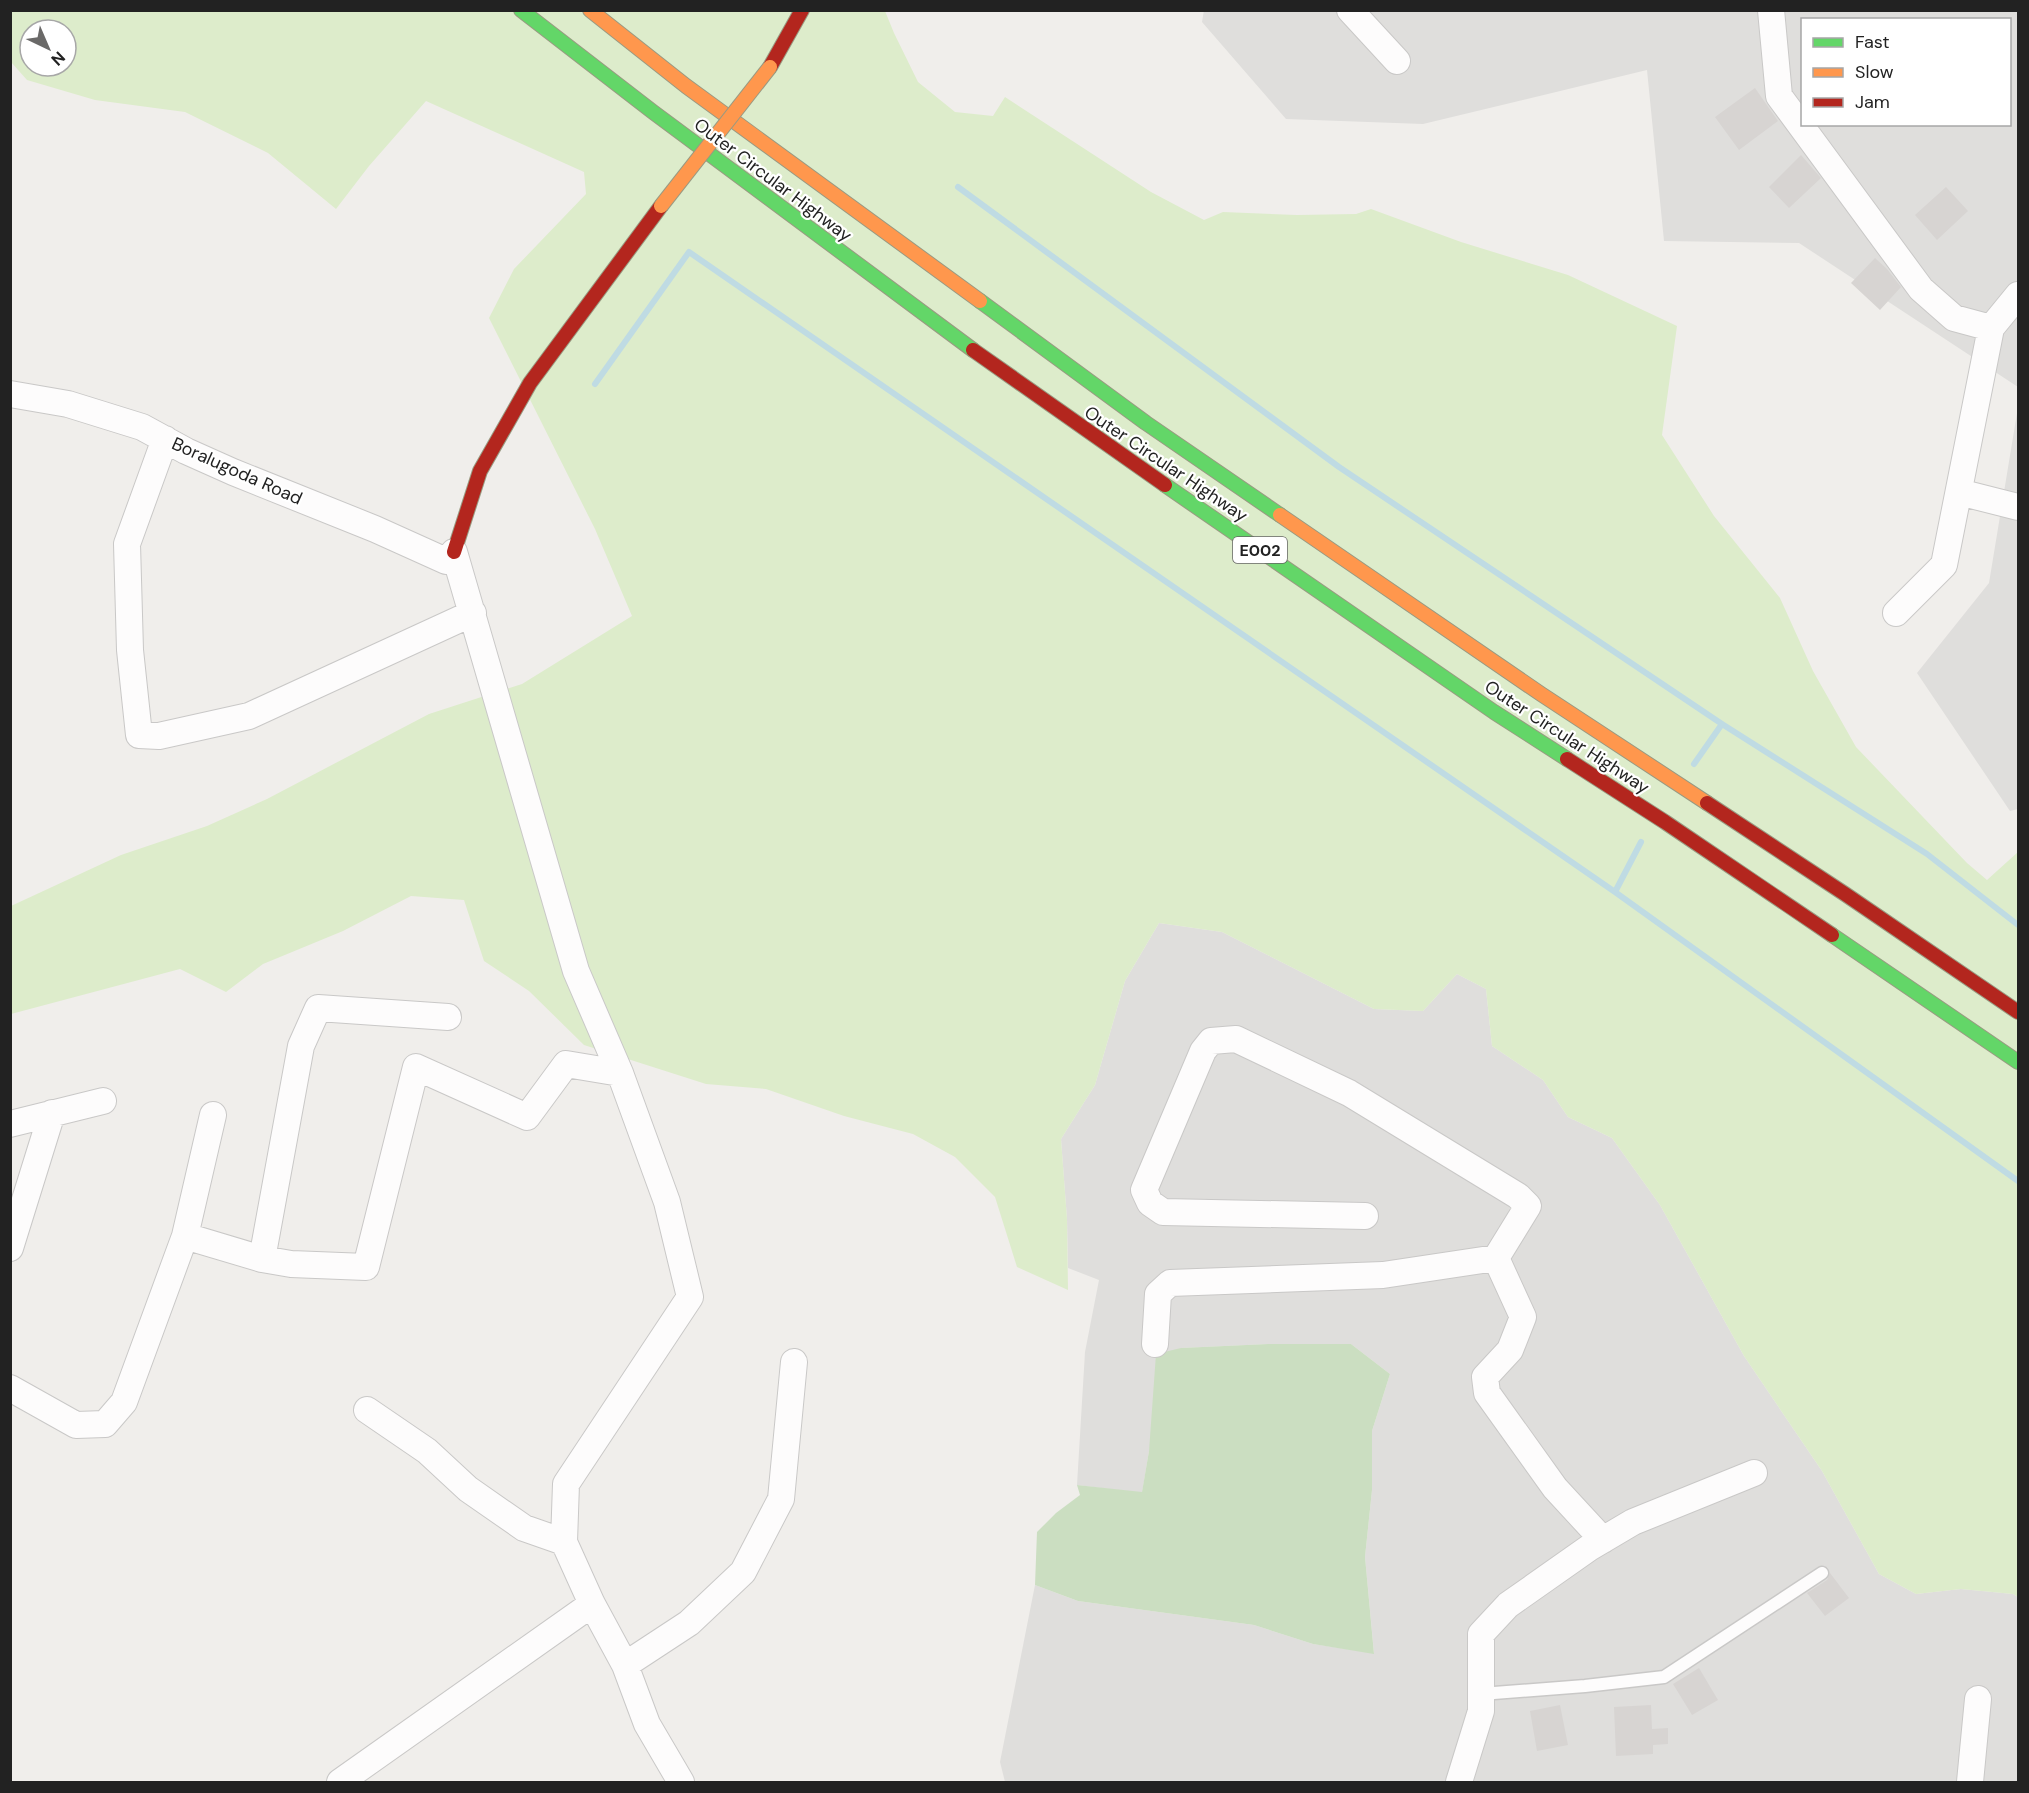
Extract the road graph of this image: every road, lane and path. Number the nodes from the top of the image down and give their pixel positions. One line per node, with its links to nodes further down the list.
1 (521, 10): 18 (main road, Outer Circular Highway / E002)
2 (590, 10): 16 (main road, Outer Circular Highway / E002)
3 (802, 10): 13 (main road, bridge)
4 (1350, 10): 6 (street)
5 (1772, 10): 8 (street)
6 (1397, 62)
7 (2019, 295): 8 (street)
8 (1991, 328): 11 (street)
9 (10, 394): 10 (street, Boralugoda Road)
10 (165, 440): 13 (street, Boralugoda Road); 14 (street)
11 (1959, 492): 12 (street); 15 (street)
12 (2019, 507)
13 (454, 552): 14 (street)
14 (473, 613): 19 (street)
15 (1896, 613)
16 (2019, 1012)
17 (448, 1017): 27 (street)
18 (2019, 1062)
19 (620, 1073): 27 (street); 35 (street)
20 (103, 1101): 21 (street)
21 (52, 1113): 23 (street); 26 (street)
22 (213, 1115): 25 (street)
23 (10, 1124)
24 (1365, 1216): 28 (street)
25 (185, 1236): 27 (street); 31 (street)
26 (10, 1248)
27 (262, 1258)
28 (1496, 1258): 29 (street); 34 (street)
29 (1155, 1344)
30 (794, 1362): 38 (street)
31 (10, 1388)
32 (367, 1410): 35 (street)
33 (1754, 1473): 34 (street)
34 (1603, 1540): 39 (street)
35 (564, 1542): 37 (street)
36 (1822, 1573): 39 (lane)
37 (592, 1604): 38 (street); 41 (street)
38 (625, 1665): 42 (street)
39 (1481, 1694): 43 (street)
40 (1978, 1699): 44 (street)
41 (340, 1782)
42 (681, 1782)
43 (1459, 1782)
44 (1970, 1782)

